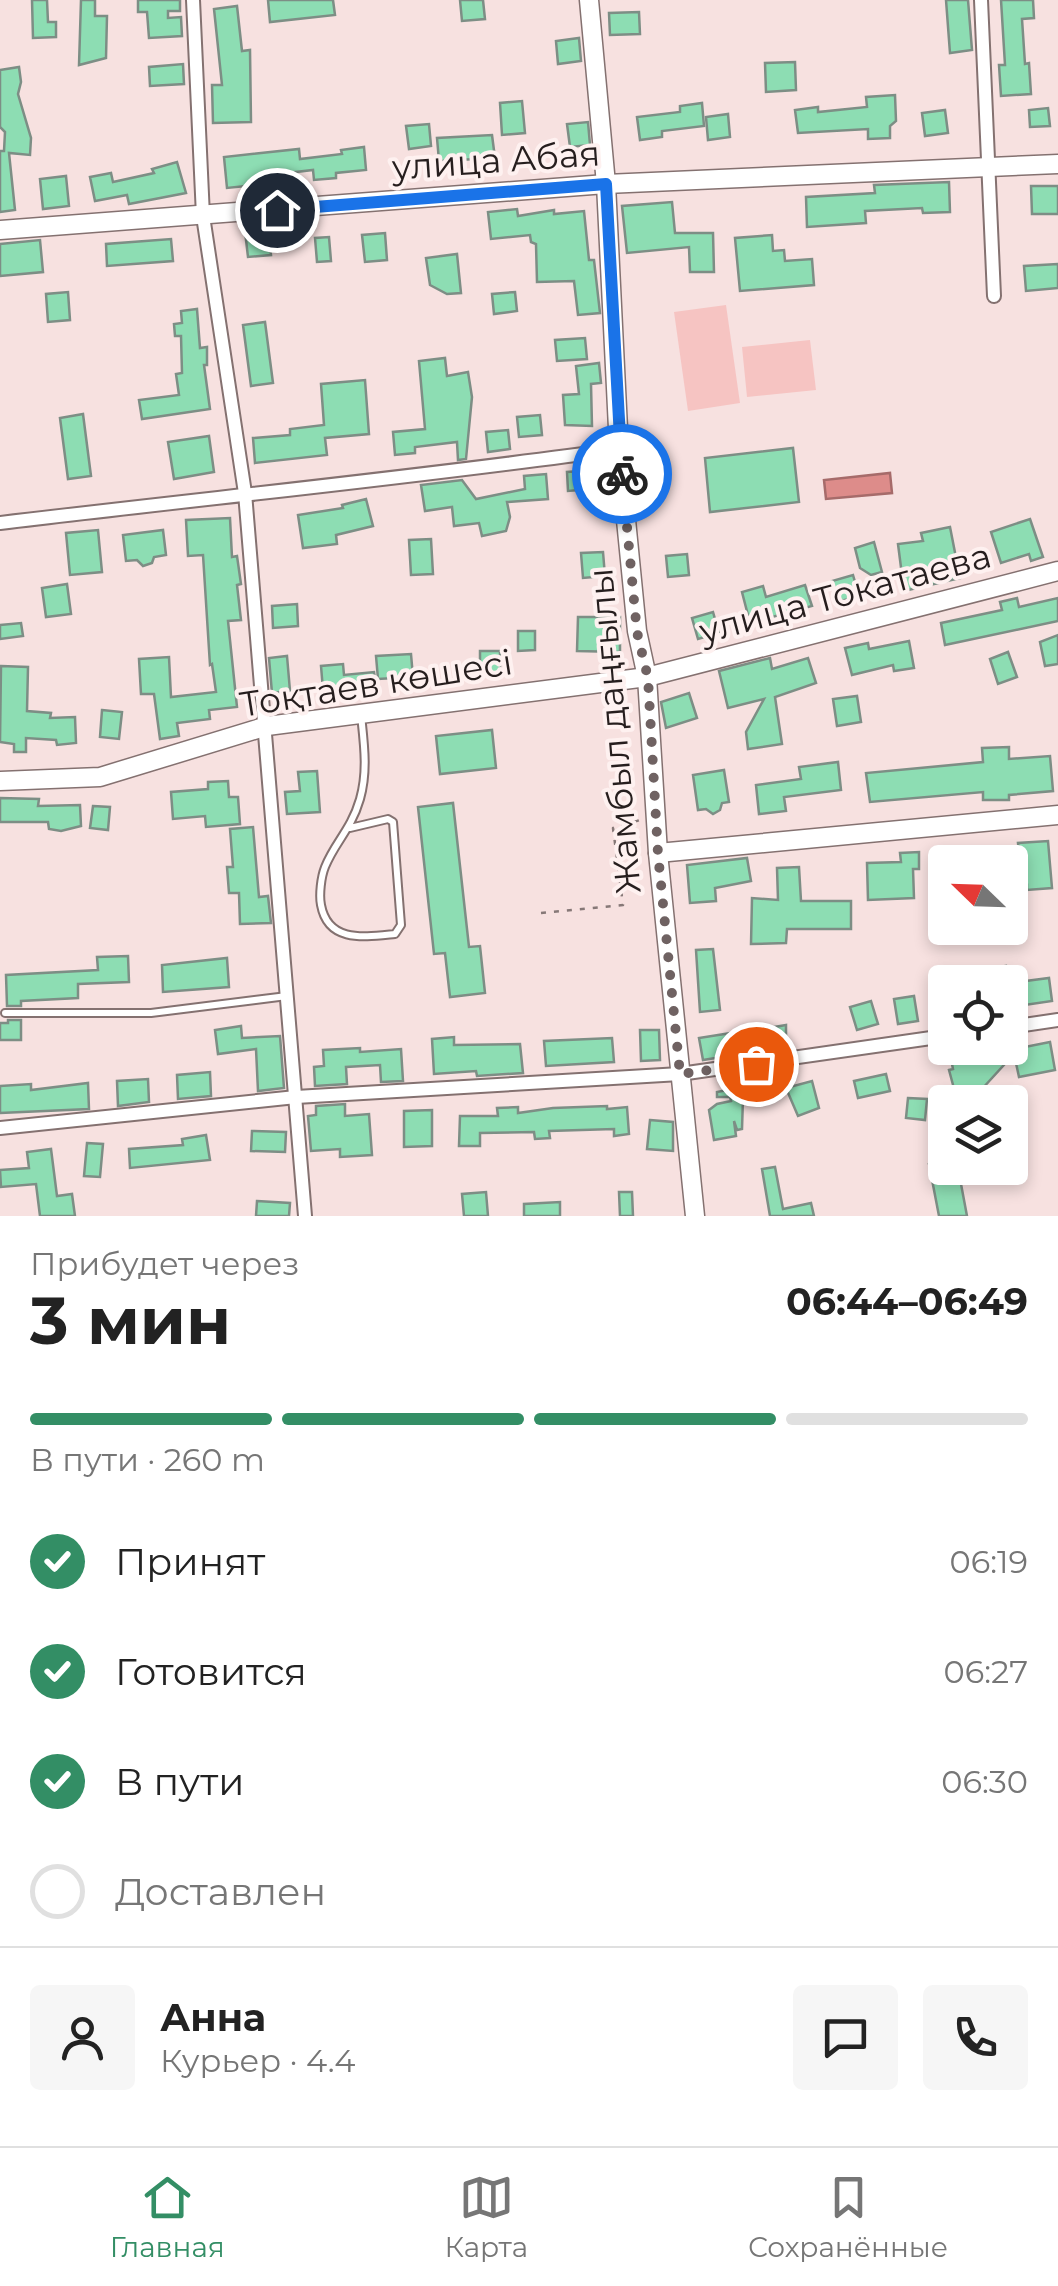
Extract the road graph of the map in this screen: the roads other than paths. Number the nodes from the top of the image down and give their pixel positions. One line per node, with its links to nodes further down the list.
1 (192, 0): 7 (street)
2 (589, 0): 6 (street, Жамбыл даңғылы)
3 (982, 0): 5 (street)
4 (1058, 164): 5 (street, улица Абая)
5 (990, 165): 6 (street, улица Абая); 9 (street)
6 (606, 184): 7 (street, улица Абая); 10 (street, Жамбыл даңғылы)
7 (204, 216): 8 (street, улица Абая); 11 (street)
8 (0, 230)
9 (994, 296)
10 (620, 449): 11 (street); 14 (street, Жамбыл даңғылы)
11 (245, 493): 12 (street); 16 (street)
12 (0, 523)
13 (1058, 571): 14 (street, улица Токатаева)
14 (648, 678): 15 (street, Тоқтаев көшесі); 20 (street, Жамбыл даңғылы)
15 (361, 714): 16 (street, Тоқтаев көшесі); 19 (lane)
16 (267, 726): 17 (street, Тоқтаев көшесі); 21 (street)
17 (0, 780)
18 (1058, 815): 20 (street)
19 (350, 828): 19 (lane)
20 (658, 854): 26 (street, Жамбыл даңғылы)
21 (288, 996): 22 (lane); 27 (street)
22 (5, 1013)
23 (1058, 1020): 24 (street)
24 (1028, 1024)
25 (928, 1038): 26 (street)
26 (680, 1074): 27 (street); 30 (street, Жамбыл даңғылы)
27 (296, 1097): 28 (street); 29 (street)
28 (0, 1128)
29 (305, 1216)
30 (695, 1216)

